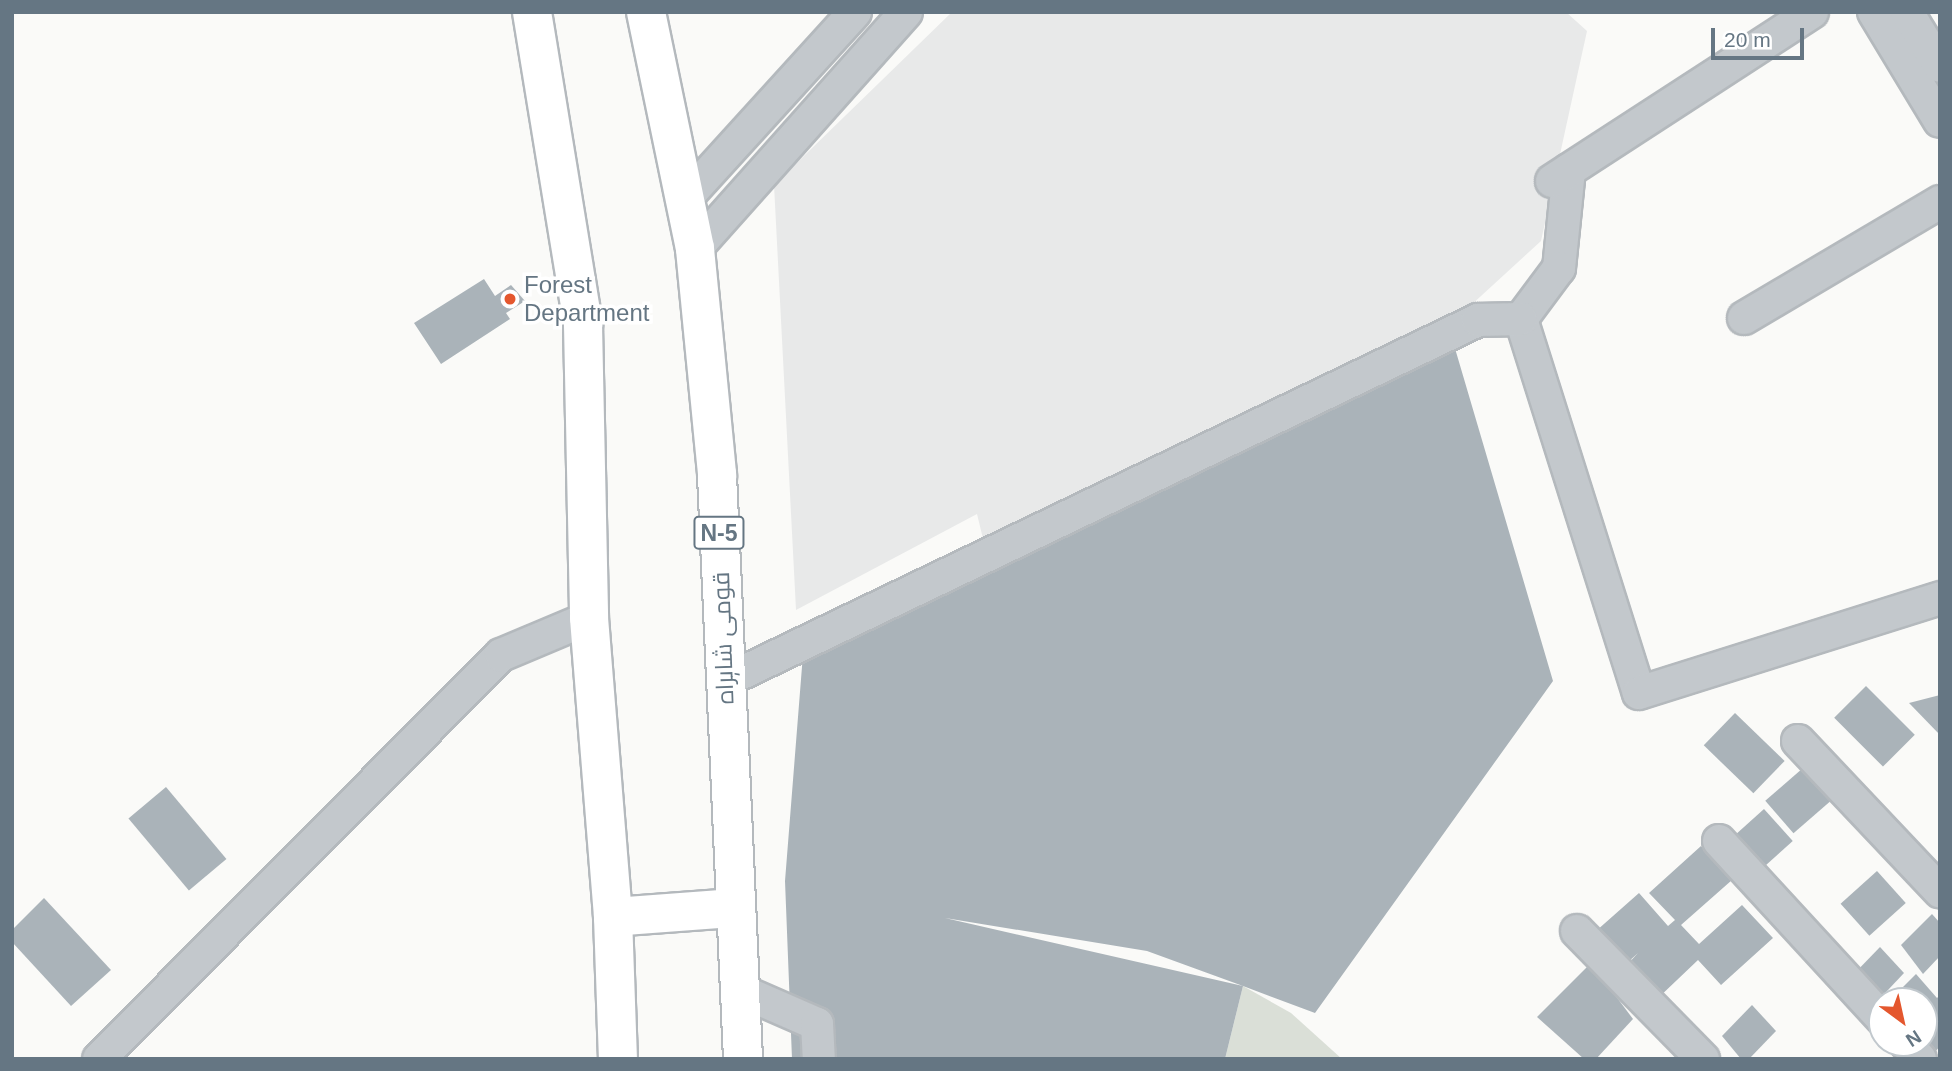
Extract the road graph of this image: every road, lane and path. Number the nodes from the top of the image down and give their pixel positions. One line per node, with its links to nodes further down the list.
1 (532, 12): 16 (highway)
2 (646, 12): 10 (highway, قومی شاہراہ / N-5)
3 (855, 12): 10 (street)
4 (906, 12): 12 (street)
5 (1812, 12): 14 (street)
6 (1874, 12): 9 (street)
7 (1907, 12): 8 (street)
8 (1940, 66)
9 (1940, 121)
10 (684, 200): 12 (highway, قومی شاہراہ / N-5)
11 (1940, 202): 13 (street)
12 (695, 249): 17 (highway, قومی شاہراہ / N-5)
13 (1744, 318)
14 (1521, 319): 15 (street); 17 (street)
15 (1940, 598)
16 (589, 618): 22 (highway); 26 (street)
17 (724, 681): 21 (highway, قومی شاہراہ / N-5)
18 (1798, 741): 20 (street)
19 (1719, 841): 25 (street)
20 (1940, 891)
21 (733, 908): 22 (highway); 24 (highway, قومی شاہراہ / N-5)
22 (613, 917): 27 (highway)
23 (1577, 930): 30 (street)
24 (740, 990): 28 (highway, قومی شاہراہ / N-5); 29 (street)
25 (1868, 1002)
26 (101, 1058)
27 (618, 1059)
28 (743, 1059)
29 (818, 1059)
30 (1703, 1059)

